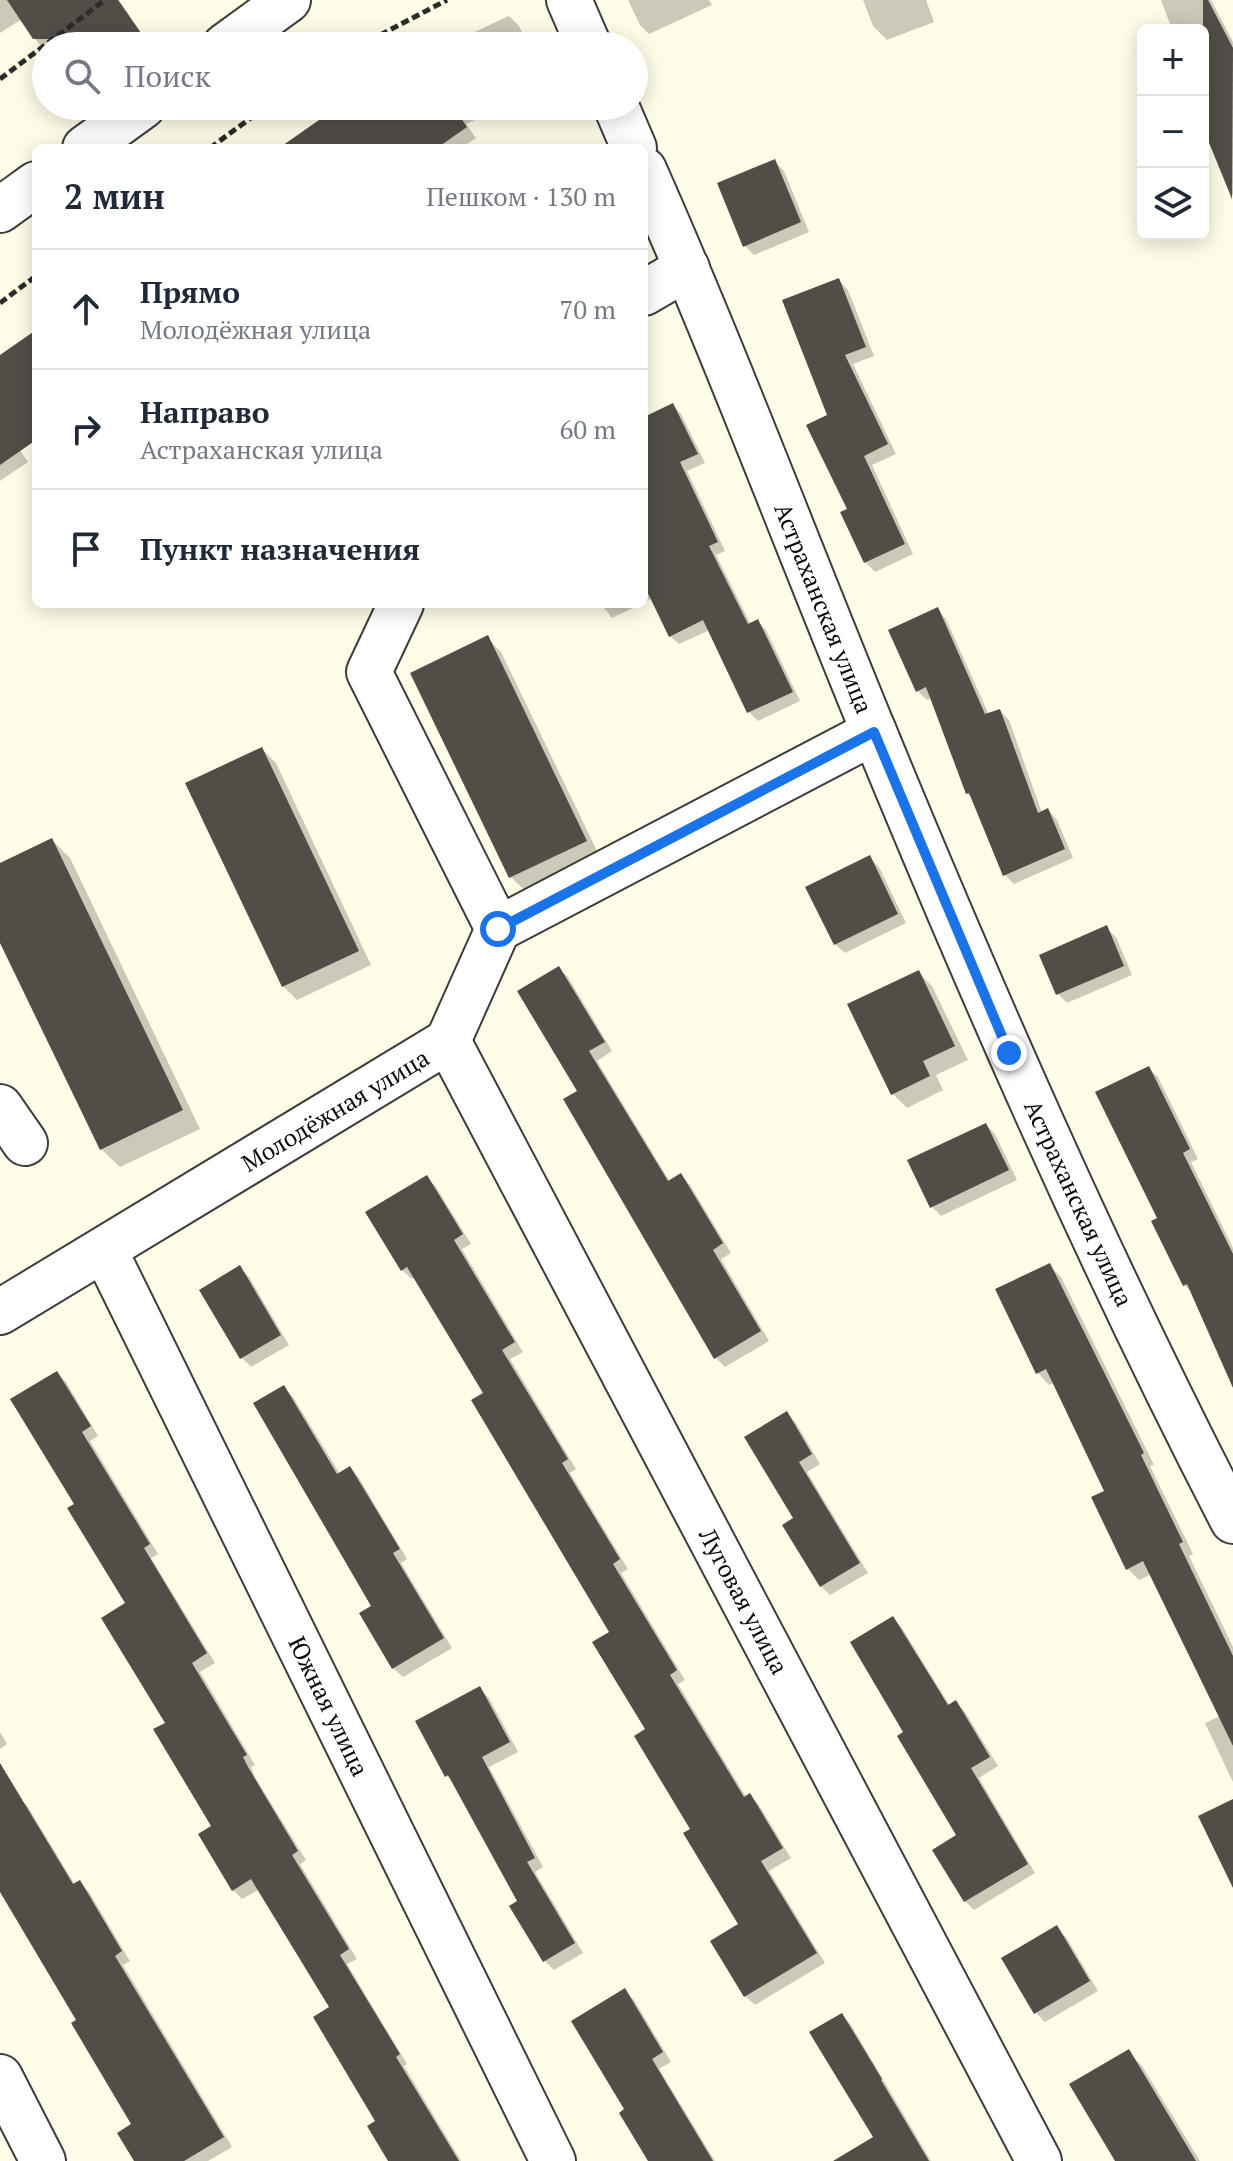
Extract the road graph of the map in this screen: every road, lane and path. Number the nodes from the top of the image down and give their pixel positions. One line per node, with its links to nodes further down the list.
1 (105, 0): 5 (path)
2 (288, 0): 6 (street)
3 (447, 0): 7 (path)
4 (569, 0): 8 (street)
5 (62, 32)
6 (244, 32)
7 (386, 32)
8 (583, 32)
9 (32, 55): 10 (path)
10 (0, 79)
11 (124, 120): 14 (street)
12 (248, 120): 15 (path)
13 (622, 120): 16 (street)
14 (91, 144)
15 (215, 144)
16 (632, 144)
17 (648, 179): 20 (street, Астраханская улица)
18 (32, 187): 19 (street)
19 (0, 210)
20 (687, 268): 22 (street); 25 (street, Астраханская улица)
21 (32, 279): 23 (path)
22 (648, 291)
23 (0, 303)
24 (399, 608): 26 (street)
25 (874, 732): 26 (street); 32 (street, Астраханская улица)
26 (498, 929): 27 (street, Молодёжная улица)
27 (448, 1041): 30 (street, Молодёжная улица); 36 (street, Луговая улица)
28 (0, 1107): 29 (street)
29 (25, 1143)
30 (105, 1251): 31 (street, Молодёжная улица); 35 (street, Южная улица)
31 (0, 1312)
32 (1233, 1521)
33 (0, 2077): 34 (street)
34 (43, 2161)
35 (553, 2161)
36 (1039, 2161)

